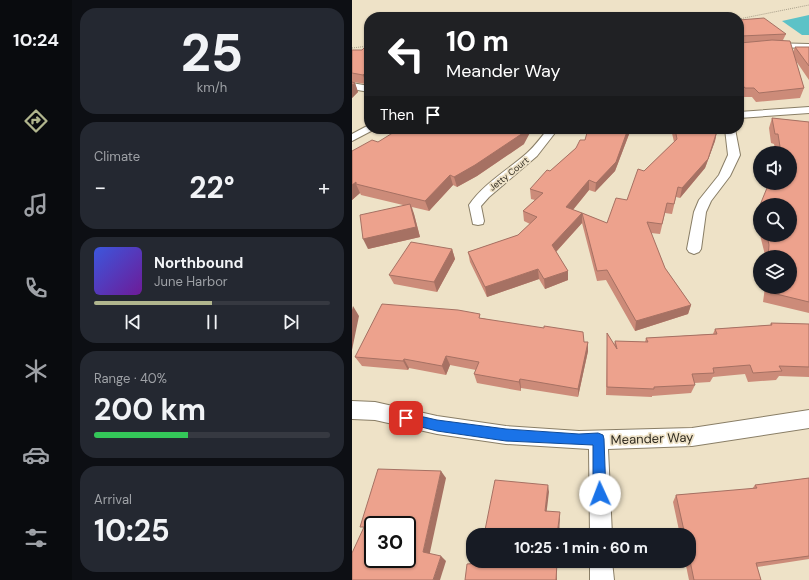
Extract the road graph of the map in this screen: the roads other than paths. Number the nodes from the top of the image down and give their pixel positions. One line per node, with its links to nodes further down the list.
1 (809, 46): 2 (street)
2 (744, 48)
3 (352, 86): 4 (street)
4 (364, 88)
5 (809, 110): 6 (street)
6 (744, 115)
7 (364, 131): 10 (street)
8 (549, 134): 11 (street, Jetty Court)
9 (731, 134): 12 (street)
10 (352, 138)
11 (478, 221)
12 (694, 249)
13 (352, 410): 15 (street, Meander Way)
14 (809, 420): 15 (street, Meander Way)
15 (598, 439): 16 (street)
16 (601, 528)
17 (601, 568): 18 (street)
18 (602, 580)

